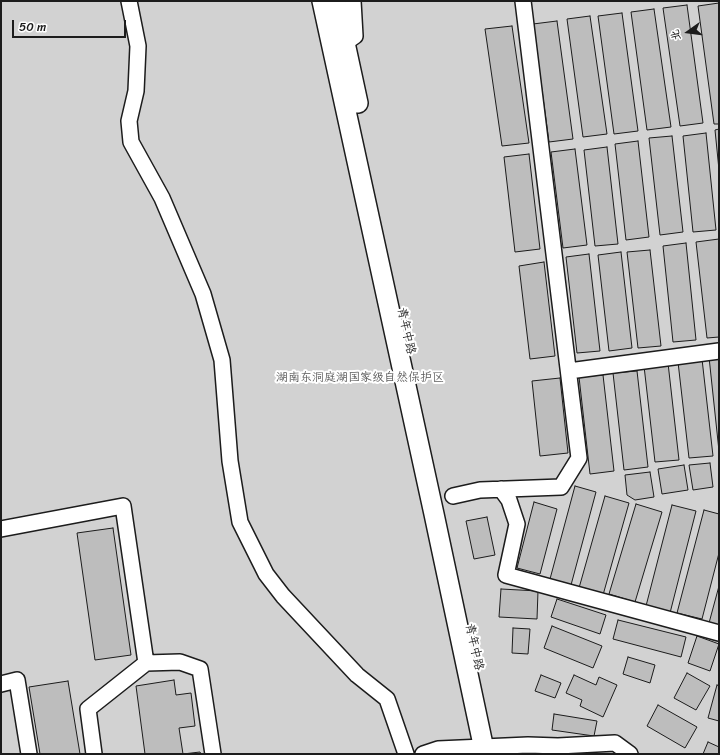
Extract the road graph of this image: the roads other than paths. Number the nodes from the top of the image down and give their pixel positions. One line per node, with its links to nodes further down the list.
1 (129, 1): 19 (street)
2 (322, 1): 15 (main road)
3 (336, 1): 6 (main road, 青年中路)
4 (353, 1): 6 (street)
5 (523, 1): 8 (street)
6 (345, 43): 15 (main road, 青年中路)
7 (719, 351): 8 (street)
8 (568, 372): 9 (street)
9 (501, 489): 10 (street); 12 (street)
10 (452, 496)
11 (1, 529): 13 (street)
12 (719, 633)
13 (146, 663): 17 (street); 18 (street)
14 (1, 684): 16 (street)
15 (490, 750): 20 (street); 21 (street)
16 (29, 754)
17 (94, 754)
18 (213, 754)
19 (406, 754)
20 (423, 754)
21 (630, 754)

